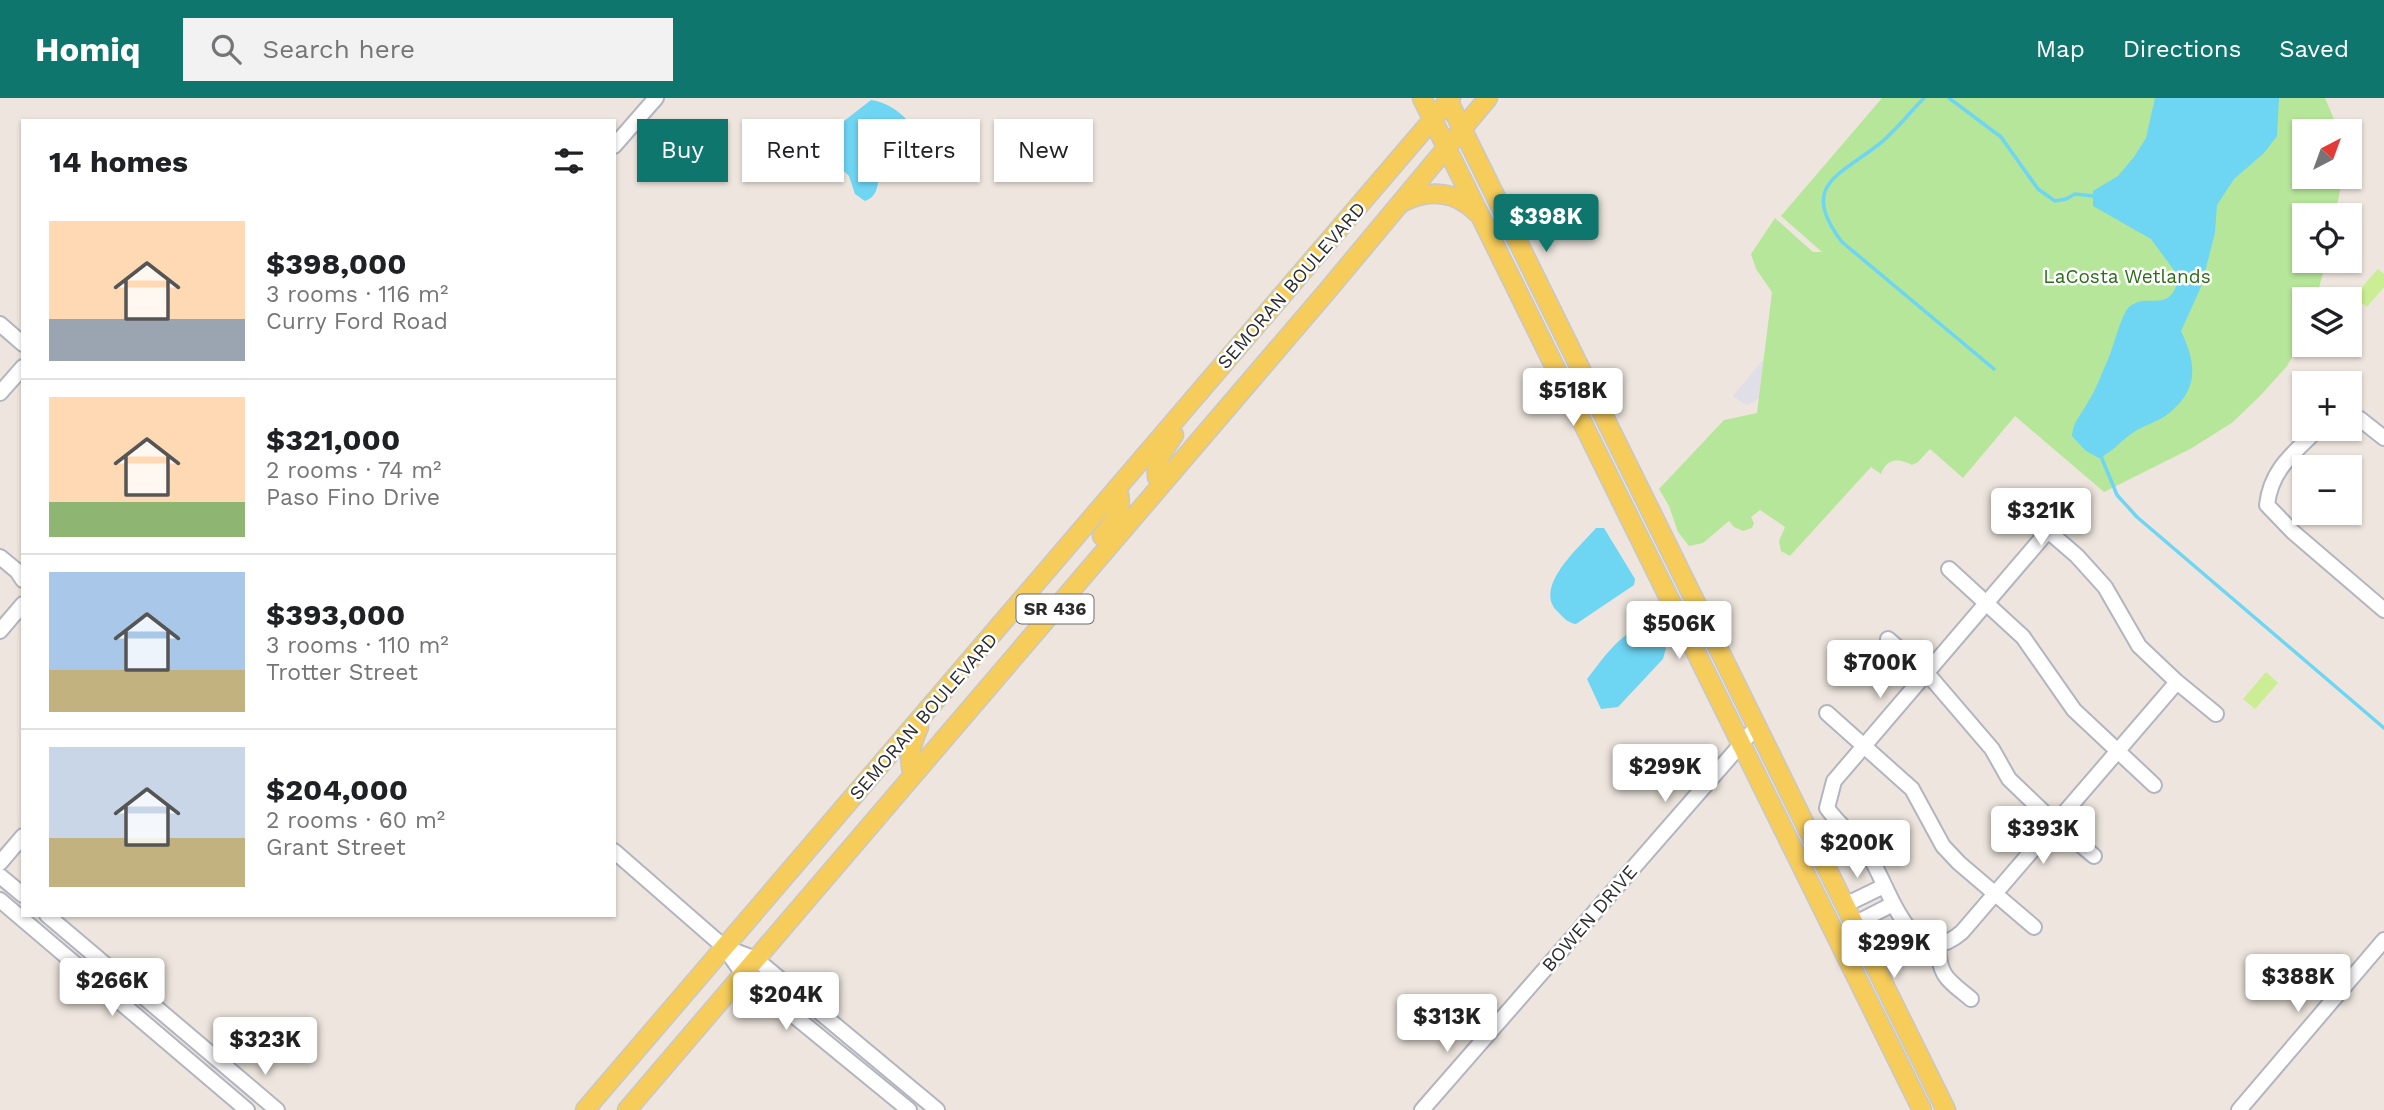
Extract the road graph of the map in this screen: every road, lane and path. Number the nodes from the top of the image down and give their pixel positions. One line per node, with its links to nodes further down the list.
1 (656, 98): 7 (street)
2 (1422, 98): 5 (main road)
3 (1488, 98): 6 (main road, SEMORAN BOULEVARD / SR 436)
4 (1449, 99): 5 (main road, SEMORAN BOULEVARD / SR 436); 6 (main road)
5 (1432, 120): 8 (main road); 16 (main road, SEMORAN BOULEVARD / SR 436)
6 (1462, 128): 8 (main road, SEMORAN BOULEVARD / SR 436); 20 (main road)
7 (616, 144)
8 (1446, 148): 9 (main road, SEMORAN BOULEVARD / SR 436); 10 (main road)
9 (1400, 204): 10 (main road); 22 (main road, SEMORAN BOULEVARD / SR 436)
10 (1480, 216): 13 (main road)
11 (0, 324): 12 (street)
12 (21, 342)
13 (1547, 351): 20 (main road); 21 (main road)
14 (21, 368): 15 (street)
15 (0, 393)
16 (1182, 412): 22 (main road); 23 (main road, SEMORAN BOULEVARD / SR 436)
17 (2362, 421): 18 (street)
18 (2384, 438)
19 (2306, 441): 32 (street)
20 (1626, 461): 28 (main road)
21 (1610, 477): 28 (main road); 42 (main road)
22 (1163, 482): 35 (main road, SEMORAN BOULEVARD / SR 436)
23 (1117, 488): 35 (main road); 39 (main road, SEMORAN BOULEVARD / SR 436)
24 (2010, 498): 25 (street)
25 (2048, 531): 30 (street); 37 (street)
26 (0, 556): 29 (street)
27 (1949, 569): 30 (street)
28 (1683, 576): 41 (main road)
29 (21, 577)
30 (1987, 602): 36 (street); 44 (street)
31 (21, 606): 33 (street)
32 (2384, 610)
33 (0, 631)
34 (1888, 639): 36 (street)
35 (1018, 652): 45 (main road, SEMORAN BOULEVARD / SR 436)
36 (1926, 672): 43 (street); 47 (street)
37 (2177, 682): 40 (street); 44 (street)
38 (1827, 713): 43 (street)
39 (925, 714): 45 (main road); 66 (main road, SEMORAN BOULEVARD / SR 436)
40 (2216, 714)
41 (1756, 726): 42 (street, BOWEN DRIVE); 59 (main road)
42 (1741, 744): 48 (main road); 80 (street, BOWEN DRIVE)
43 (1865, 745): 54 (street); 56 (street)
44 (2117, 752): 46 (street); 47 (street)
45 (913, 775): 67 (main road, SEMORAN BOULEVARD / SR 436)
46 (2154, 785)
47 (2056, 824): 51 (street); 56 (street)
48 (1783, 828): 61 (main road); 63 (main road)
49 (21, 838): 52 (street)
50 (616, 853): 66 (street)
51 (2094, 856)
52 (0, 863)
53 (0, 876): 55 (street)
54 (1884, 886): 58 (street); 59 (street)
55 (21, 893)
56 (1996, 894): 62 (street); 65 (street)
57 (0, 900): 74 (street)
58 (1893, 904): 61 (street); 65 (street)
59 (1845, 905): 61 (main road)
60 (49, 917): 75 (street)
61 (1854, 924): 71 (main road)
62 (2034, 927)
63 (1837, 938): 70 (main road); 71 (main road)
64 (2384, 940): 84 (street)
65 (1938, 945): 69 (street)
66 (724, 947): 67 (street); 68 (street); 76 (main road, SEMORAN BOULEVARD / SR 436)
67 (755, 959): 68 (main road, SEMORAN BOULEVARD / SR 436); 72 (street)
68 (743, 974): 73 (street); 77 (main road, SEMORAN BOULEVARD / SR 436)
69 (1971, 999)
70 (1892, 1047): 81 (main road); 82 (main road)
71 (1924, 1067): 83 (main road)
72 (900, 1078): 73 (street); 79 (street)
73 (888, 1093): 78 (street)
74 (247, 1110)
75 (276, 1110)
76 (585, 1110)
77 (626, 1110)
78 (909, 1110)
79 (937, 1110)
80 (1422, 1110)
81 (1922, 1110)
82 (1931, 1110)
83 (1946, 1110)
84 (2239, 1110)

